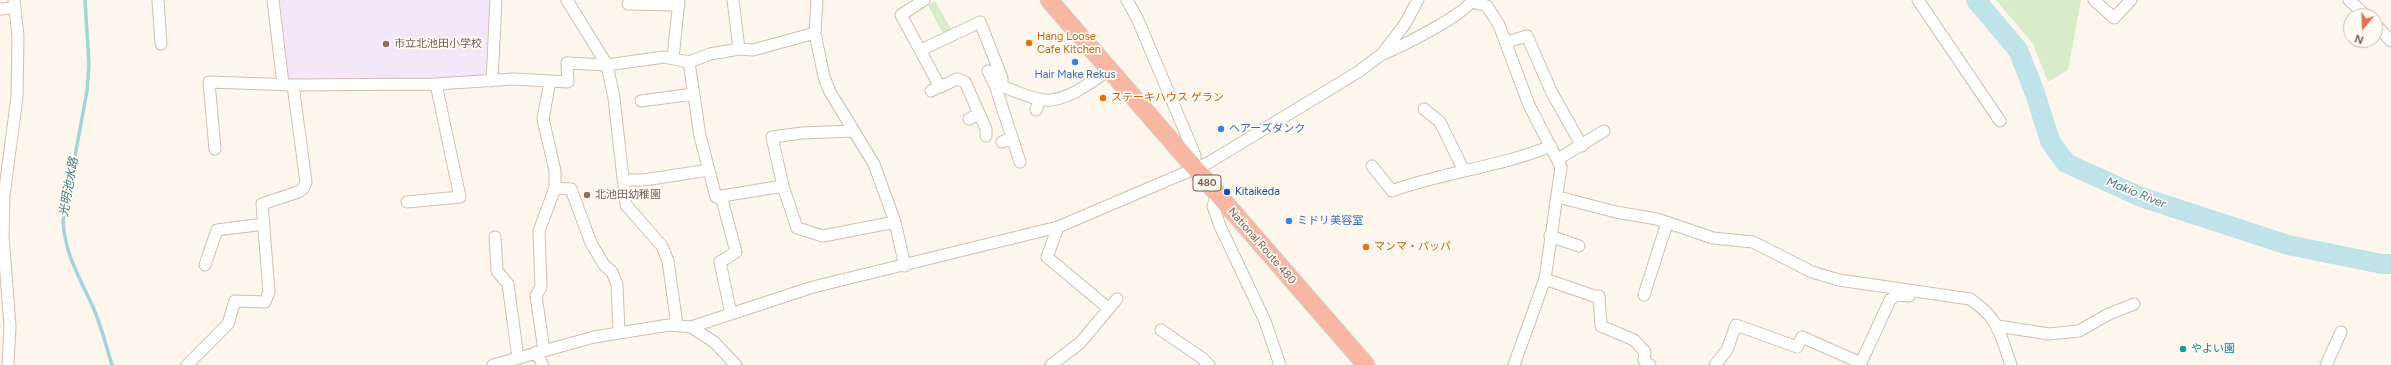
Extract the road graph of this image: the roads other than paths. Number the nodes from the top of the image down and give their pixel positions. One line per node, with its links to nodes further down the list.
1 (158, 0): 25 (street)
2 (273, 0): 36 (street)
3 (496, 0): 34 (street)
4 (567, 0): 31 (street)
5 (733, 0): 26 (street)
6 (817, 0): 22 (street)
7 (924, 0): 27 (street)
8 (1049, 0): 32 (highway, National Route 480 / 480)
9 (1127, 0): 56 (street)
10 (1418, 0): 28 (street)
11 (1918, 0): 46 (street)
12 (2094, 0): 13 (street)
13 (2131, 0)
14 (2349, 0): 19 (street)
15 (1472, 1): 24 (street); 28 (street)
16 (679, 2): 18 (street); 29 (street)
17 (14, 4): 20 (street); 92 (street)
18 (628, 4)
19 (2358, 8)
20 (0, 9)
21 (2383, 32): 23 (street)
22 (815, 33): 26 (street); 47 (street)
23 (2391, 41)
24 (1506, 42): 50 (street); 51 (street)
25 (161, 44)
26 (739, 48): 30 (street)
27 (921, 50): 38 (street); 44 (street)
28 (1382, 54): 56 (street)
29 (673, 58): 30 (street); 31 (street)
30 (689, 62): 39 (street)
31 (607, 65): 35 (street); 59 (street)
32 (1109, 70): 40 (street); 56 (highway, National Route 480 / 480)
33 (988, 71): 38 (street)
34 (492, 81): 35 (street); 37 (street)
35 (550, 81): 61 (street)
36 (288, 84): 37 (street); 52 (street); 68 (street)
37 (436, 84): 65 (street)
38 (998, 86): 40 (street); 54 (street)
39 (693, 94): 41 (street); 57 (street)
40 (1040, 99): 43 (street)
41 (641, 102)
42 (1424, 109): 58 (street)
43 (1036, 110)
44 (979, 114): 45 (street); 49 (street)
45 (969, 119)
46 (2000, 121)
47 (853, 131): 60 (street); 66 (street)
48 (1604, 131): 51 (street)
49 (986, 136)
50 (1551, 146): 53 (street); 58 (street)
51 (1582, 146): 53 (street)
52 (215, 149)
53 (1558, 159): 64 (street)
54 (1020, 162)
55 (1372, 166): 58 (street)
56 (1196, 169): 62 (highway, National Route 480 / 480); 69 (street)
57 (709, 170): 59 (street); 63 (street)
58 (1464, 172)
59 (623, 180): 82 (street)
60 (783, 186): 63 (street); 66 (street)
61 (555, 188): 86 (street); 88 (street)
62 (1217, 194): 99 (street); 100 (highway, National Route 480 / 480)
63 (722, 196): 81 (street)
64 (1558, 197): 67 (street); 70 (street)
65 (407, 202)
66 (895, 222): 74 (street)
67 (1667, 223): 76 (street); 77 (street)
68 (264, 224): 73 (street); 93 (street)
69 (1058, 227): 74 (street); 80 (street)
70 (1550, 236): 72 (street); 75 (street)
71 (494, 237): 89 (street)
72 (1579, 246)
73 (205, 265)
74 (905, 266): 81 (street)
75 (1545, 279): 90 (street); 101 (street)
76 (1930, 293): 83 (street); 91 (street)
77 (1644, 295)
78 (1117, 299): 80 (street)
79 (2134, 304): 83 (street)
80 (1108, 308): 97 (street)
81 (731, 314): 84 (street)
82 (677, 325): 84 (street); 86 (street)
83 (1998, 326): 103 (street); 104 (street)
84 (691, 327): 96 (street)
85 (1161, 330): 98 (street)
86 (619, 332): 88 (street)
87 (2341, 332): 105 (street)
88 (540, 351): 89 (street); 95 (street)
89 (518, 358): 94 (street)
90 (1645, 363)
91 (1861, 364): 102 (street)
92 (8, 365)
93 (187, 365)
94 (493, 365)
95 (543, 365)
96 (736, 365)
97 (1051, 365)
98 (1209, 365)
99 (1280, 365)
100 (1366, 365)
101 (1514, 365)
102 (1714, 365)
103 (2003, 365)
104 (2011, 365)
105 (2326, 365)

